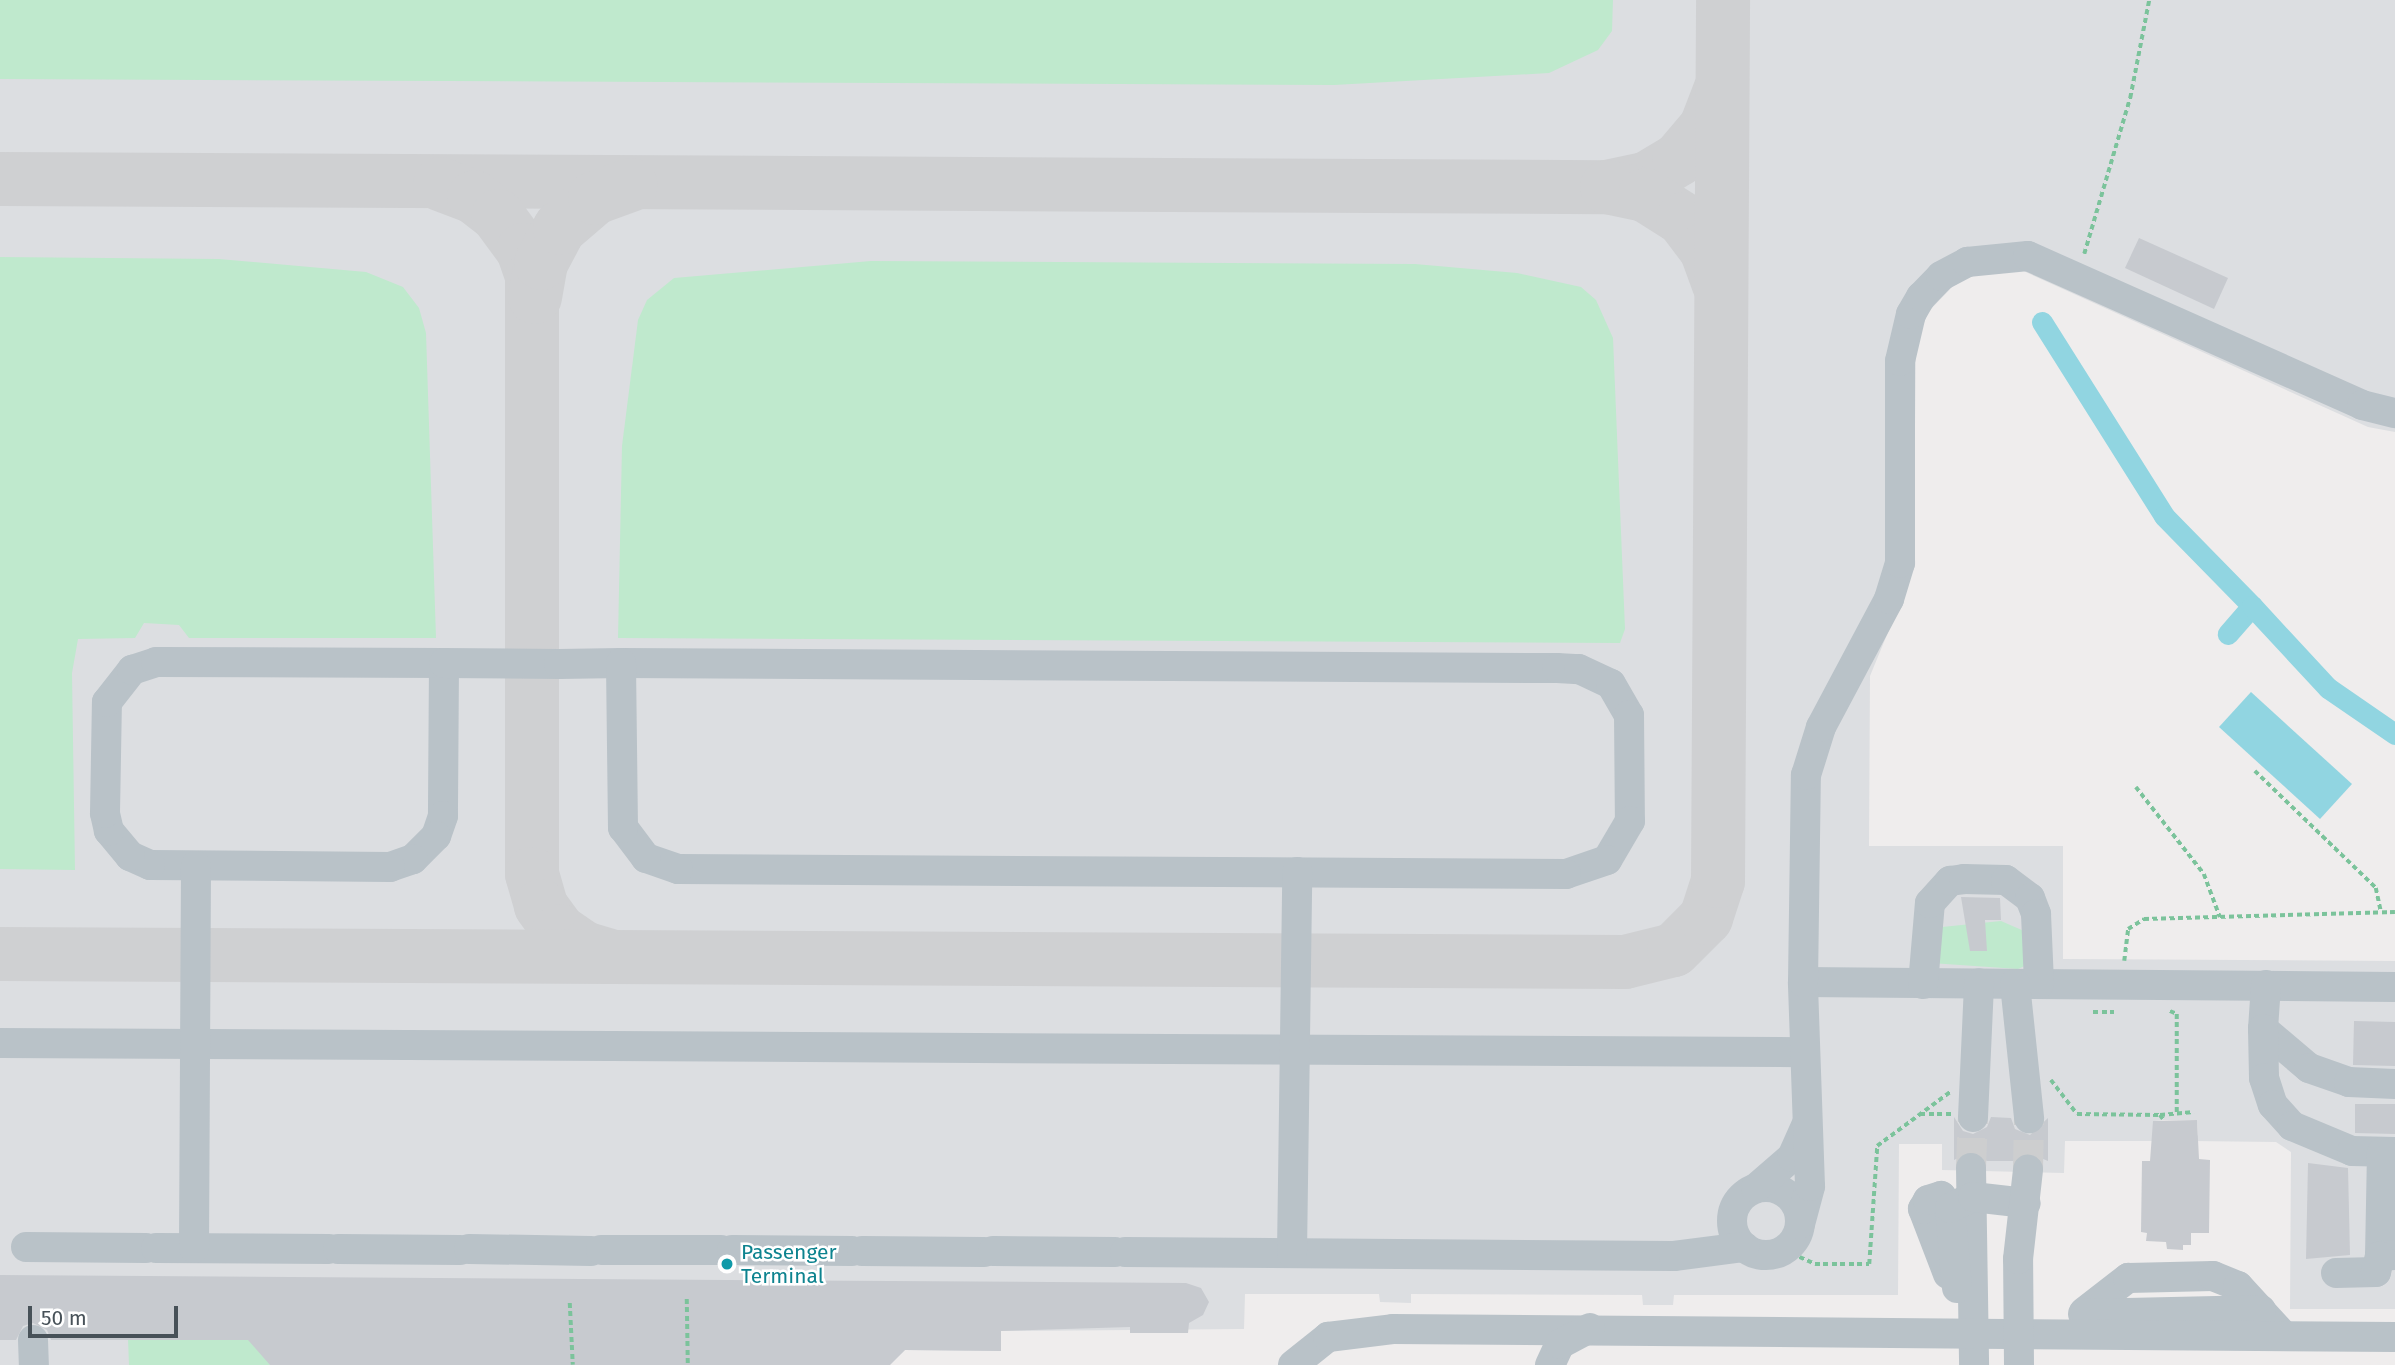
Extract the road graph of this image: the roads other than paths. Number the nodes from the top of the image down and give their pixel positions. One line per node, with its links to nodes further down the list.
1 (2395, 413): 6 (street)
2 (444, 663): 3 (street); 4 (street); 4 (street)
3 (621, 663): 5 (street); 5 (street)
4 (196, 866): 14 (street)
5 (1297, 872): 15 (street)
6 (1803, 982): 8 (street); 16 (street)
7 (1979, 983): 8 (street); 9 (street); 18 (street)
8 (1923, 984): 9 (street)
9 (2027, 984): 10 (street); 19 (street)
10 (2266, 985): 11 (street); 12 (street)
11 (2395, 987)
12 (2263, 1029): 17 (street); 21 (street)
13 (0, 1042): 14 (street)
14 (195, 1044): 15 (street); 29 (street)
15 (1294, 1047): 16 (street); 30 (street)
16 (1805, 1052): 20 (street)
17 (2395, 1084)
18 (1973, 1117)
19 (2029, 1118)
20 (1806, 1124): 23 (street); 26 (street)
21 (2389, 1152): 31 (street)
22 (2028, 1170): 25 (street)
23 (1756, 1188): 26 (street); 27 (street)
24 (1965, 1191): 25 (street); 33 (street); 33 (street)
25 (2026, 1203): 36 (street)
26 (1800, 1224): 27 (street)
27 (1744, 1247): 30 (street)
28 (14, 1248): 29 (street)
29 (194, 1248): 30 (street)
30 (1292, 1254)
31 (2388, 1255): 32 (street)
32 (2336, 1273)
33 (1968, 1311): 35 (street); 36 (street); 41 (street)
34 (2078, 1322): 36 (street); 37 (street); 37 (street)
35 (1590, 1328): 39 (street); 40 (street)
36 (2019, 1330): 42 (street)
37 (2284, 1336): 38 (street)
38 (2395, 1337)
39 (1293, 1365)
40 (1550, 1365)
41 (1974, 1365)
42 (2019, 1365)

